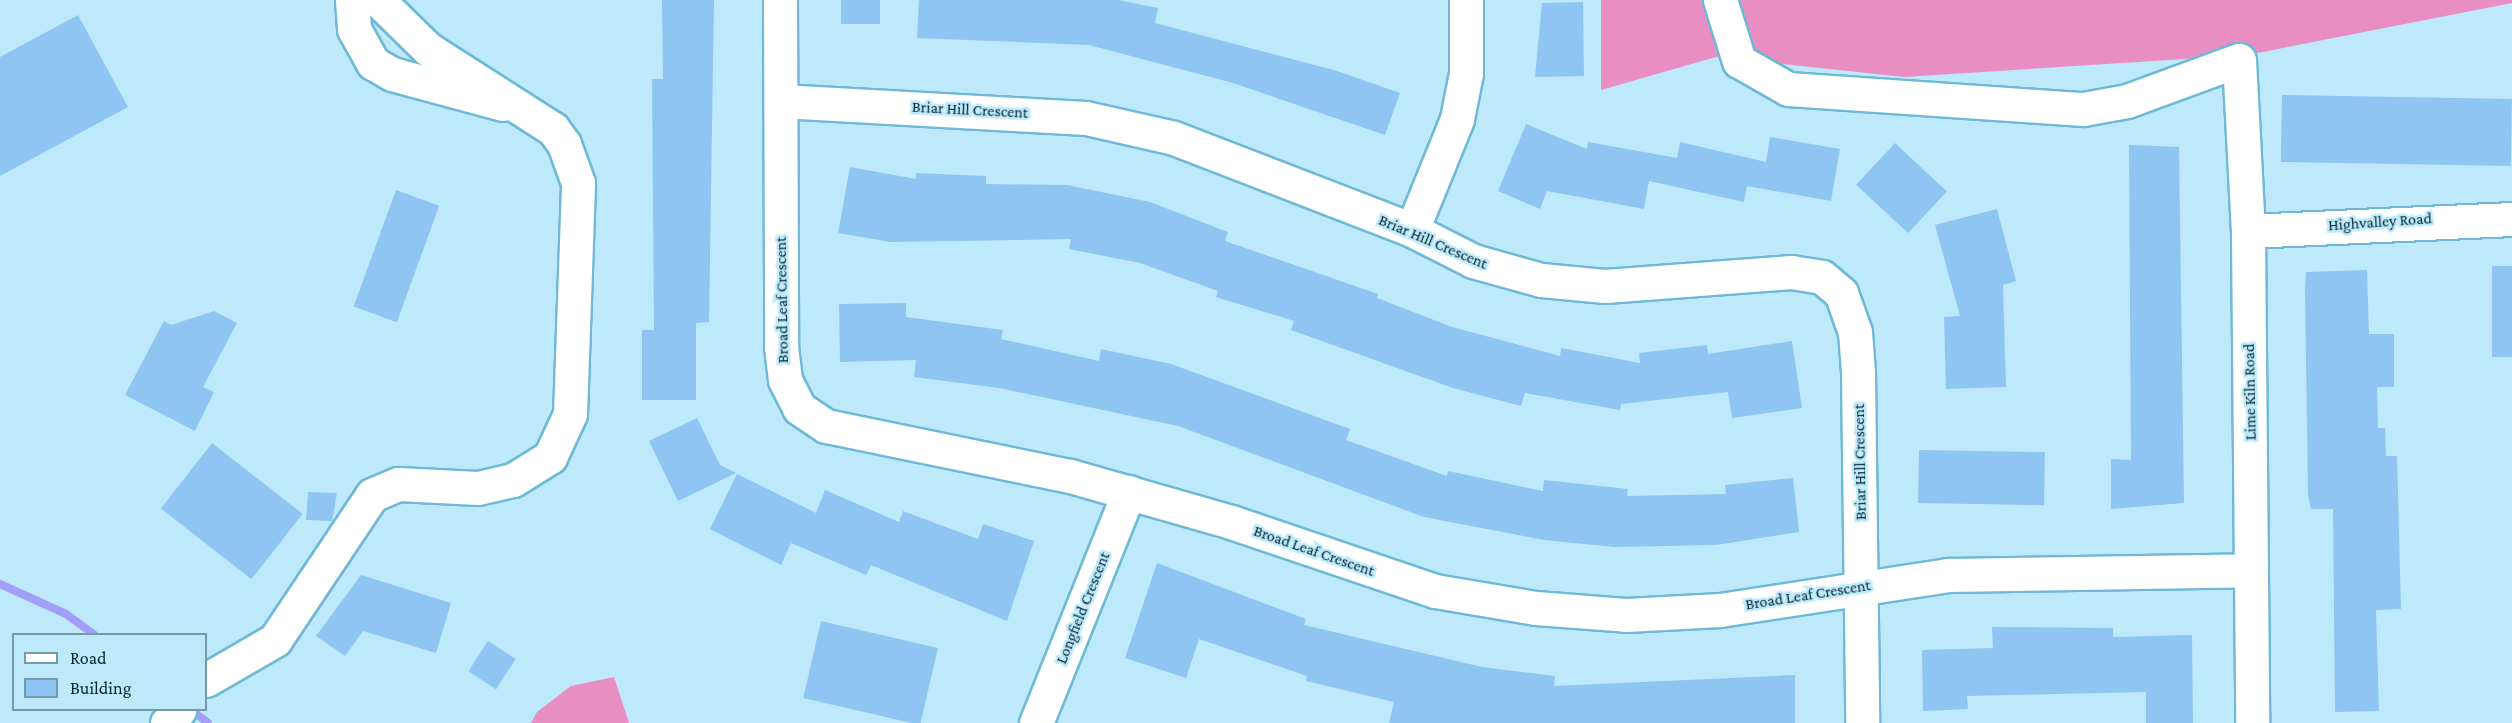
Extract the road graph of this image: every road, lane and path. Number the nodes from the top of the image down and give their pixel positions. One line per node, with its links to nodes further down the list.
1 (352, 0): 7 (street)
2 (378, 0): 7 (street)
3 (780, 0): 6 (street, Broad Leaf Crescent)
4 (1466, 0): 9 (street)
5 (1720, 0): 10 (street, Lime Kiln Road)
6 (781, 101): 9 (street, Briar Hill Crescent); 11 (street, Broad Leaf Crescent)
7 (522, 109): 14 (street)
8 (2512, 219): 10 (street, Highvalley Road)
9 (1412, 230): 13 (street, Briar Hill Crescent)
10 (2248, 231): 12 (street, Lime Kiln Road)
11 (1129, 492): 13 (street, Broad Leaf Crescent); 15 (street, Longfield Crescent)
12 (2251, 570): 13 (street, Broad Leaf Crescent); 17 (street, Lime Kiln Road)
13 (1861, 585): 16 (street, Briar Hill Crescent)
14 (207, 679)
15 (1036, 723)
16 (1862, 723)
17 (2252, 723)

